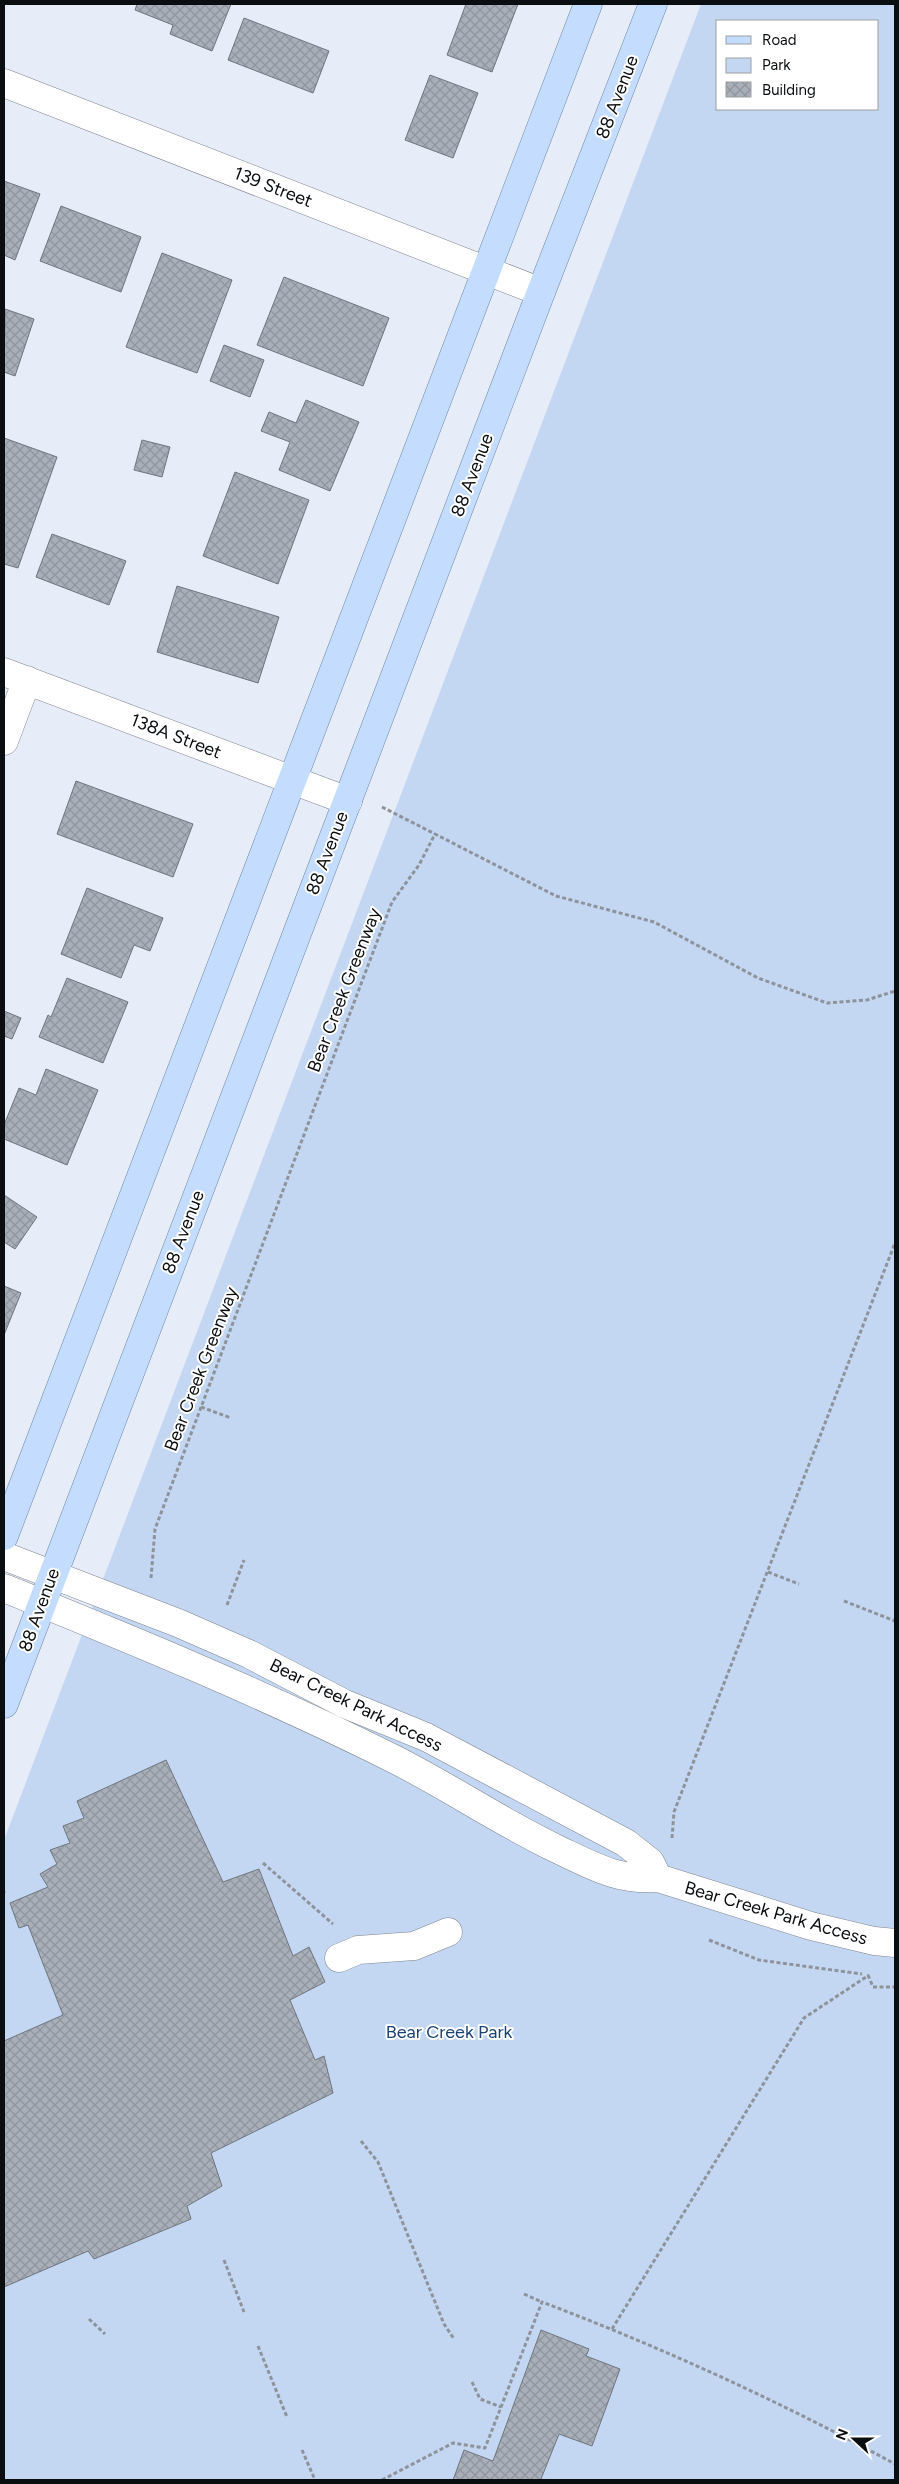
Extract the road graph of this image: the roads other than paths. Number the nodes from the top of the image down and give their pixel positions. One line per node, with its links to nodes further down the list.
1 (588, 4): 4 (main road)
2 (654, 4): 5 (main road, 88 Avenue)
3 (4, 83): 4 (street, 139 Street)
4 (488, 271): 5 (street, 139 Street); 8 (main road)
5 (541, 292): 9 (main road, 88 Avenue)
6 (15, 676): 7 (street); 8 (street, 138A Street)
7 (4, 741)
8 (292, 780): 9 (street, 138A Street); 10 (main road)
9 (348, 800): 12 (main road, 88 Avenue)
10 (4, 1536)
11 (4, 1556): 12 (street, Bear Creek Park Access)
12 (52, 1575): 14 (main road, 88 Avenue); 16 (street, Bear Creek Park Access)
13 (4, 1588): 14 (street, Bear Creek Park Access)
14 (42, 1603): 15 (main road, 88 Avenue); 16 (street, Bear Creek Park Access)
15 (4, 1704)
16 (658, 1878): 18 (street, Bear Creek Park Access)
17 (448, 1932): 19 (street)
18 (895, 1943)
19 (339, 1958)

